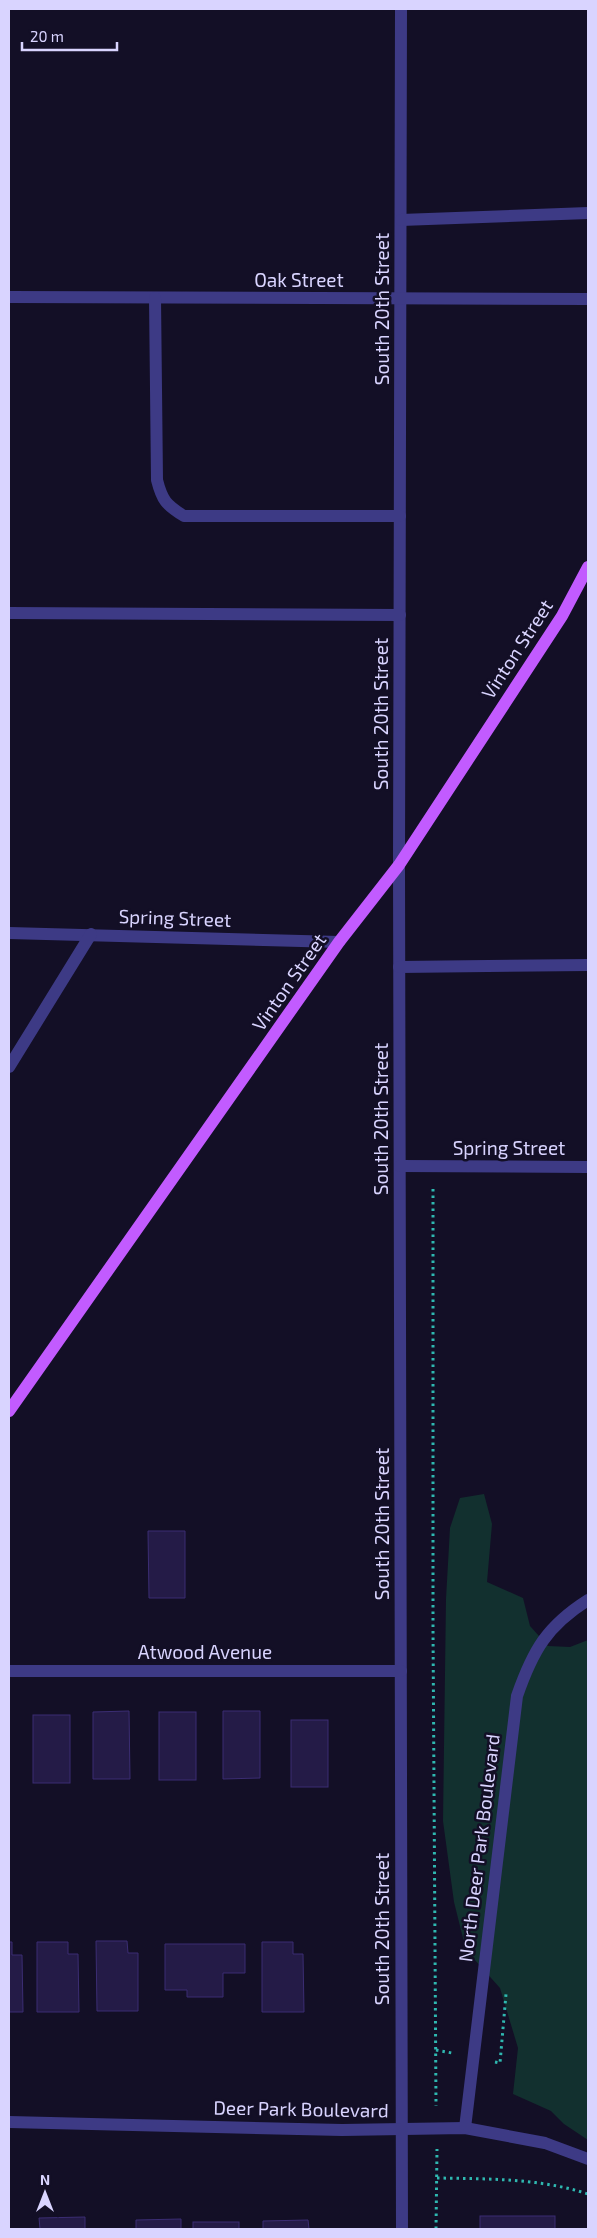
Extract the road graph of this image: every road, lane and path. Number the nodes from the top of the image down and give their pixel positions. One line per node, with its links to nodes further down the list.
1 (401, 9): 3 (street, South 20th Street)
2 (588, 213): 3 (street)
3 (401, 220): 7 (street, South 20th Street)
4 (9, 297): 5 (street, Oak Street)
5 (155, 298): 7 (street, Oak Street); 8 (street)
6 (588, 299): 7 (street, Oak Street)
7 (401, 300): 8 (street, South 20th Street)
8 (400, 516): 11 (street, South 20th Street)
9 (588, 567): 12 (main road, Vinton Street)
10 (9, 613): 11 (street)
11 (400, 615): 12 (street, South 20th Street)
12 (399, 865): 15 (main road, Vinton Street); 17 (street, South 20th Street)
13 (9, 933): 14 (street, Spring Street)
14 (91, 934): 15 (street, Spring Street); 18 (street)
15 (339, 942): 22 (main road, Vinton Street)
16 (588, 965): 17 (street)
17 (399, 967): 19 (street, South 20th Street)
18 (9, 1067)
19 (400, 1166): 20 (street, Spring Street); 25 (street, South 20th Street)
20 (433, 1166): 21 (street, Spring Street); 27 (path)
21 (588, 1167)
22 (9, 1412)
23 (588, 1600): 30 (street, North Deer Park Boulevard)
24 (9, 1671): 25 (street, Atwood Avenue)
25 (401, 1671): 31 (street, South 20th Street)
26 (507, 1984): 28 (path)
27 (436, 2050)
28 (500, 2063)
29 (9, 2122): 31 (street, Deer Park Boulevard)
30 (465, 2128): 31 (street, Deer Park Boulevard); 32 (street, Deer Park Boulevard)
31 (401, 2130): 34 (street, South 20th Street)
32 (588, 2159)
33 (588, 2194): 35 (path)
34 (402, 2229)
35 (436, 2229)

